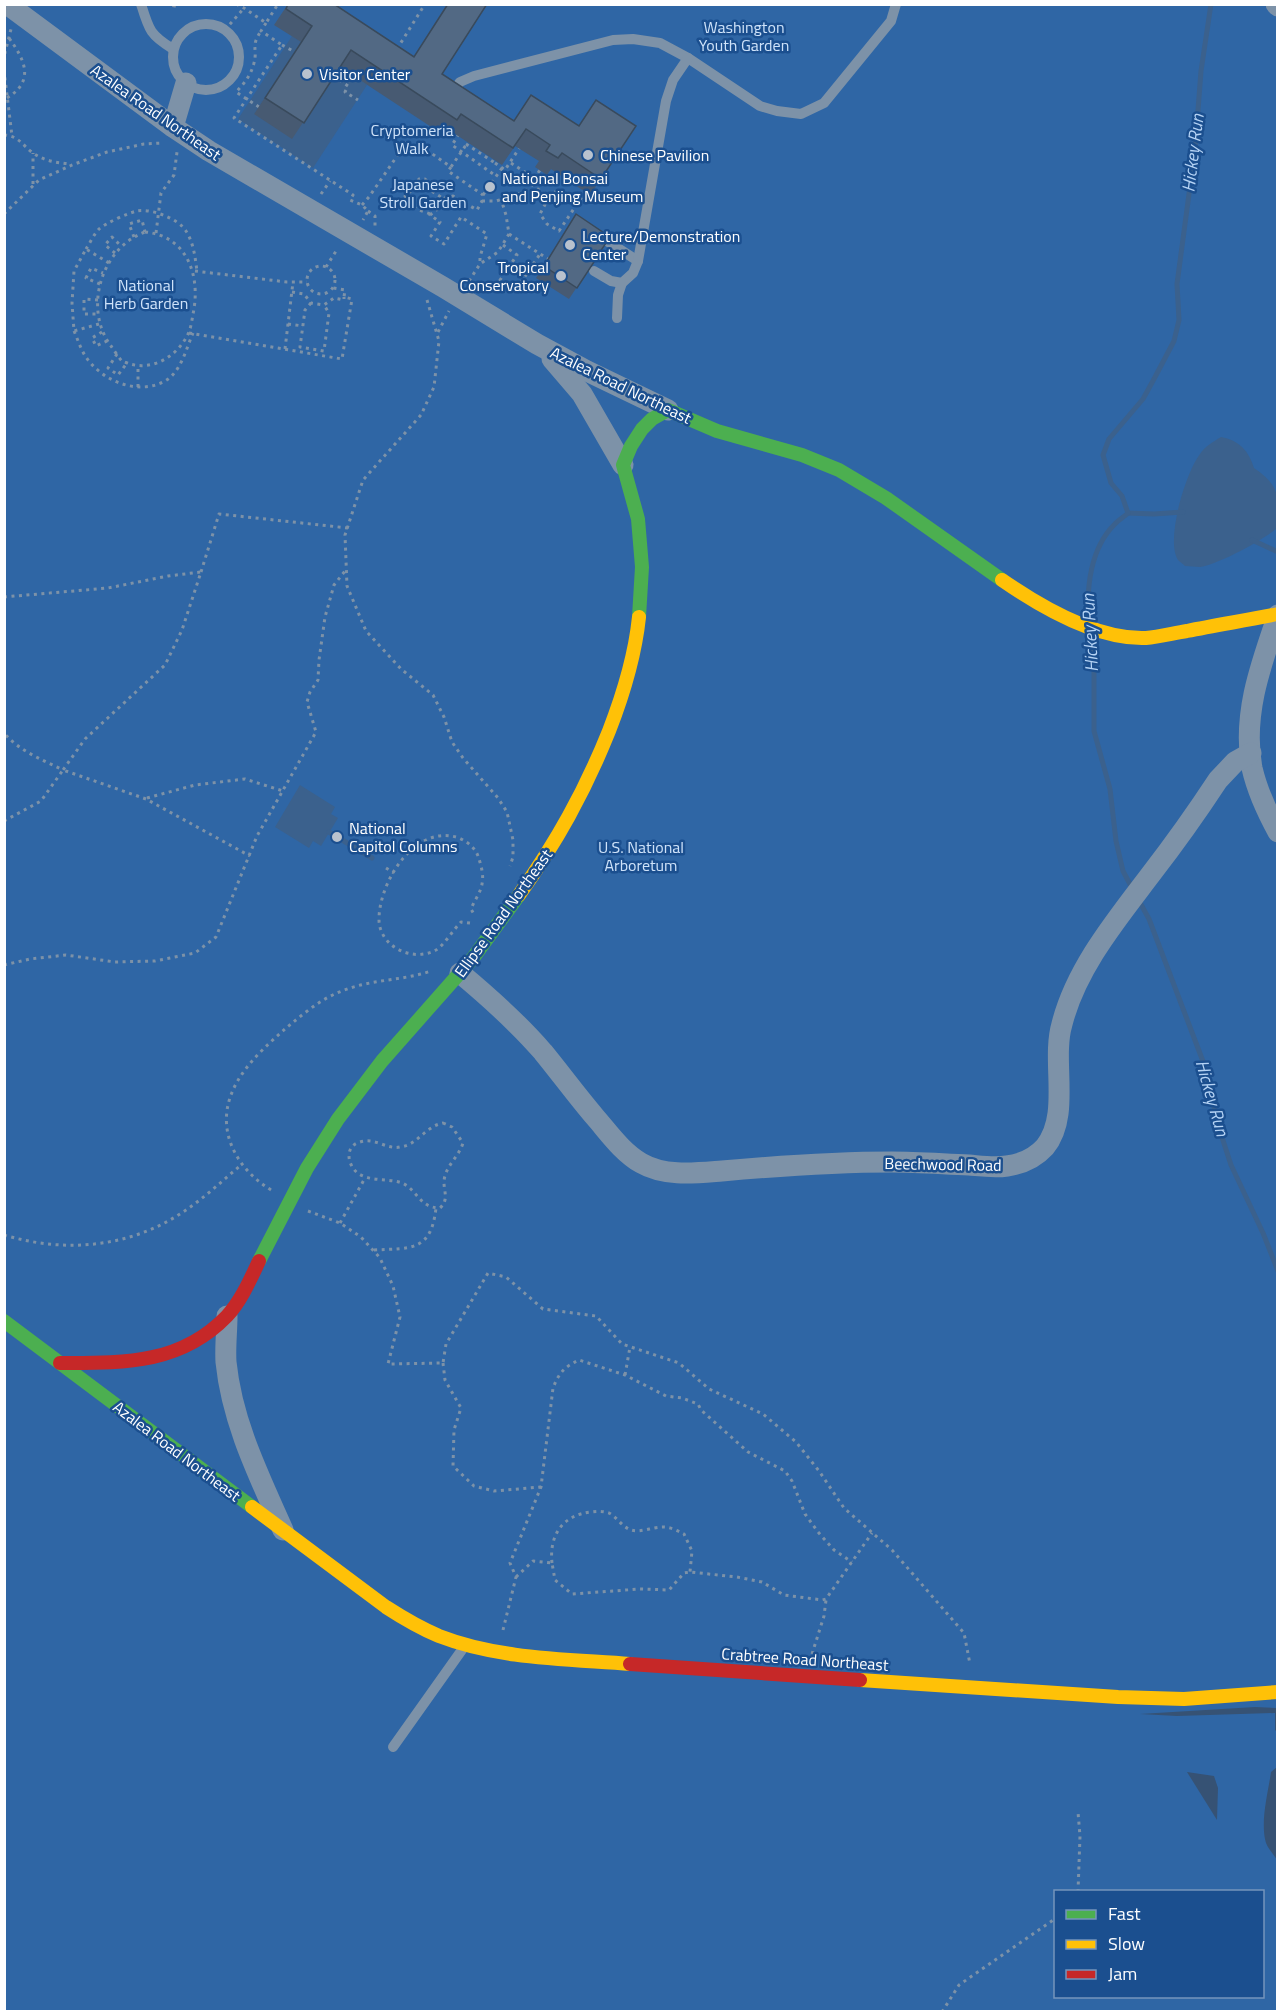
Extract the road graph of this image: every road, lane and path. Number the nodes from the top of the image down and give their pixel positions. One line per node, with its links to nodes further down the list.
1 (8, 4): 30 (street, Azalea Road Northeast)
2 (141, 4): 16 (lane)
3 (165, 4): 4 (path)
4 (178, 4)
5 (236, 4): 9 (path)
6 (278, 4): 10 (path)
7 (425, 4): 18 (path)
8 (896, 4): 19 (lane)
9 (244, 8): 10 (path); 12 (path)
10 (266, 23): 13 (path)
11 (11, 28): 14 (path)
12 (225, 30): 16 (lane); 22 (lane)
13 (261, 31): 15 (path); 25 (path)
14 (9, 38): 20 (path); 24 (path)
15 (282, 45): 17 (path); 25 (path)
16 (173, 49): 22 (lane)
17 (295, 52)
18 (392, 57)
19 (688, 58): 23 (lane); 70 (lane)
20 (4, 69): 24 (path)
21 (333, 76): 26 (path)
22 (186, 83): 30 (street)
23 (452, 93)
24 (7, 98): 31 (path)
25 (247, 99): 27 (path); 42 (path)
26 (358, 100)
27 (259, 106)
28 (464, 126): 33 (path)
29 (4, 135): 31 (path)
30 (173, 135): 36 (path); 54 (path); 84 (street, Azalea Road Northeast)
31 (12, 136): 34 (path)
32 (522, 144): 35 (path)
33 (461, 152): 37 (path); 38 (path); 40 (path)
34 (33, 153): 36 (path); 44 (path)
35 (510, 162): 38 (path); 41 (path)
36 (72, 165): 44 (path)
37 (451, 166): 46 (path); 53 (path)
38 (502, 168): 40 (path)
39 (540, 170): 41 (path)
40 (496, 176): 46 (path)
41 (534, 178): 43 (path)
42 (330, 181): 51 (path); 53 (path)
43 (531, 184): 47 (path); 49 (path)
44 (33, 185): 55 (path)
45 (585, 192): 52 (path)
46 (483, 195): 50 (path)
47 (549, 197): 52 (path); 58 (path)
48 (444, 199): 50 (path); 56 (path); 56 (path)
49 (501, 199): 50 (path); 61 (path)
50 (482, 201)
51 (315, 203)
52 (577, 203): 58 (path)
53 (362, 205): 57 (path)
54 (158, 213): 60 (path); 66 (path); 74 (path)
55 (4, 214)
56 (430, 214): 72 (path)
57 (364, 217)
58 (571, 218): 70 (lane)
59 (145, 232): 60 (path); 62 (path); 62 (path)
60 (156, 233): 74 (path)
61 (509, 234): 64 (path); 68 (path)
62 (134, 237): 65 (path)
63 (341, 244): 73 (path)
64 (503, 245): 68 (path); 72 (path)
65 (122, 246): 67 (path); 67 (path)
66 (86, 249): 71 (path); 94 (path)
67 (115, 253): 71 (path)
68 (540, 254): 69 (path)
69 (548, 259)
70 (638, 261): 79 (lane)
71 (109, 263): 76 (path)
72 (480, 264): 84 (path)
73 (326, 267): 78 (path); 81 (path)
74 (195, 271): 77 (path); 96 (path)
75 (594, 271): 79 (lane)
76 (103, 273): 80 (path); 80 (path)
77 (293, 282): 78 (path); 82 (path)
78 (307, 282): 81 (path)
79 (622, 283): 90 (lane)
80 (100, 284): 86 (path)
81 (333, 288): 83 (path)
82 (292, 292): 87 (path); 92 (path)
83 (344, 297): 88 (path); 100 (path)
84 (459, 297): 97 (path); 99 (street, Azalea Road Northeast)
85 (427, 299): 97 (path)
86 (98, 300): 89 (path); 89 (path)
87 (311, 303): 88 (path); 93 (path)
88 (324, 305): 93 (path)
89 (98, 314): 91 (path)
90 (617, 318)
91 (100, 324): 94 (path); 95 (path)
92 (288, 324): 93 (path); 100 (path)
93 (303, 326)
94 (74, 331): 104 (path)
95 (102, 332): 98 (path); 98 (path)
96 (191, 333): 100 (path); 103 (path); 104 (path)
97 (437, 333): 107 (path)
98 (107, 341): 101 (path)
99 (537, 344): 105 (street, Azalea Road Northeast); 106 (street, Ellipse Road Northeast)
100 (285, 349)
101 (117, 354): 102 (path); 102 (path)
102 (127, 363): 103 (path)
103 (138, 366): 104 (path)
104 (138, 387)
105 (668, 410): 106 (street); 111 (street, Azalea Road Northeast)
106 (624, 465): 127 (street, Ellipse Road Northeast)
107 (348, 528): 108 (path); 109 (path)
108 (346, 569): 115 (path); 121 (path)
109 (201, 572): 110 (path); 114 (path)
110 (4, 597)
111 (1278, 615): 113 (street)
112 (4, 733): 114 (path)
113 (1251, 753): 118 (street); 127 (street, Beechwood Road)
114 (63, 770): 116 (path); 117 (path)
115 (283, 791): 116 (path); 119 (path)
116 (146, 799): 119 (path)
117 (4, 821)
118 (1278, 832)
119 (250, 855): 125 (path)
120 (386, 868): 122 (path)
121 (510, 868)
122 (394, 873): 124 (path); 124 (path)
123 (480, 908): 124 (path)
124 (475, 916)
125 (4, 965)
126 (432, 971): 128 (path)
127 (460, 973): 136 (street, Ellipse Road Northeast)
128 (241, 1165): 130 (path); 134 (path)
129 (365, 1177): 132 (path); 132 (path); 133 (path)
130 (273, 1191)
131 (303, 1208): 133 (path)
132 (436, 1208): 135 (path)
133 (340, 1223): 135 (path)
134 (4, 1235)
135 (373, 1250): 140 (path)
136 (227, 1316): 139 (street, Ellipse Road Northeast); 143 (street)
137 (4, 1321): 139 (street, Azalea Road Northeast)
138 (630, 1347): 140 (path); 141 (path); 144 (path)
139 (60, 1363): 143 (street, Azalea Road Northeast)
140 (443, 1363): 142 (path)
141 (626, 1375): 142 (path); 145 (path)
142 (541, 1486): 148 (path)
143 (284, 1531): 149 (street, Azalea Road Northeast)
144 (872, 1533): 145 (path); 154 (path)
145 (852, 1562): 150 (path)
146 (552, 1563): 147 (path); 147 (path); 148 (path)
147 (690, 1572): 150 (path)
148 (516, 1577): 152 (path)
149 (349, 1580): 151 (street, Crabtree Road Northeast)
150 (826, 1599): 153 (path)
151 (466, 1644): 152 (street, Crabtree Road Northeast); 156 (lane)
152 (497, 1652): 153 (street, Crabtree Road Northeast)
153 (807, 1676): 154 (street, Crabtree Road Northeast)
154 (976, 1688): 155 (street, Crabtree Road Northeast)
155 (1277, 1692)
156 (393, 1747)
157 (1078, 1812): 158 (path)
158 (1078, 1890)
159 (1054, 1919): 160 (path)
160 (942, 2012)

